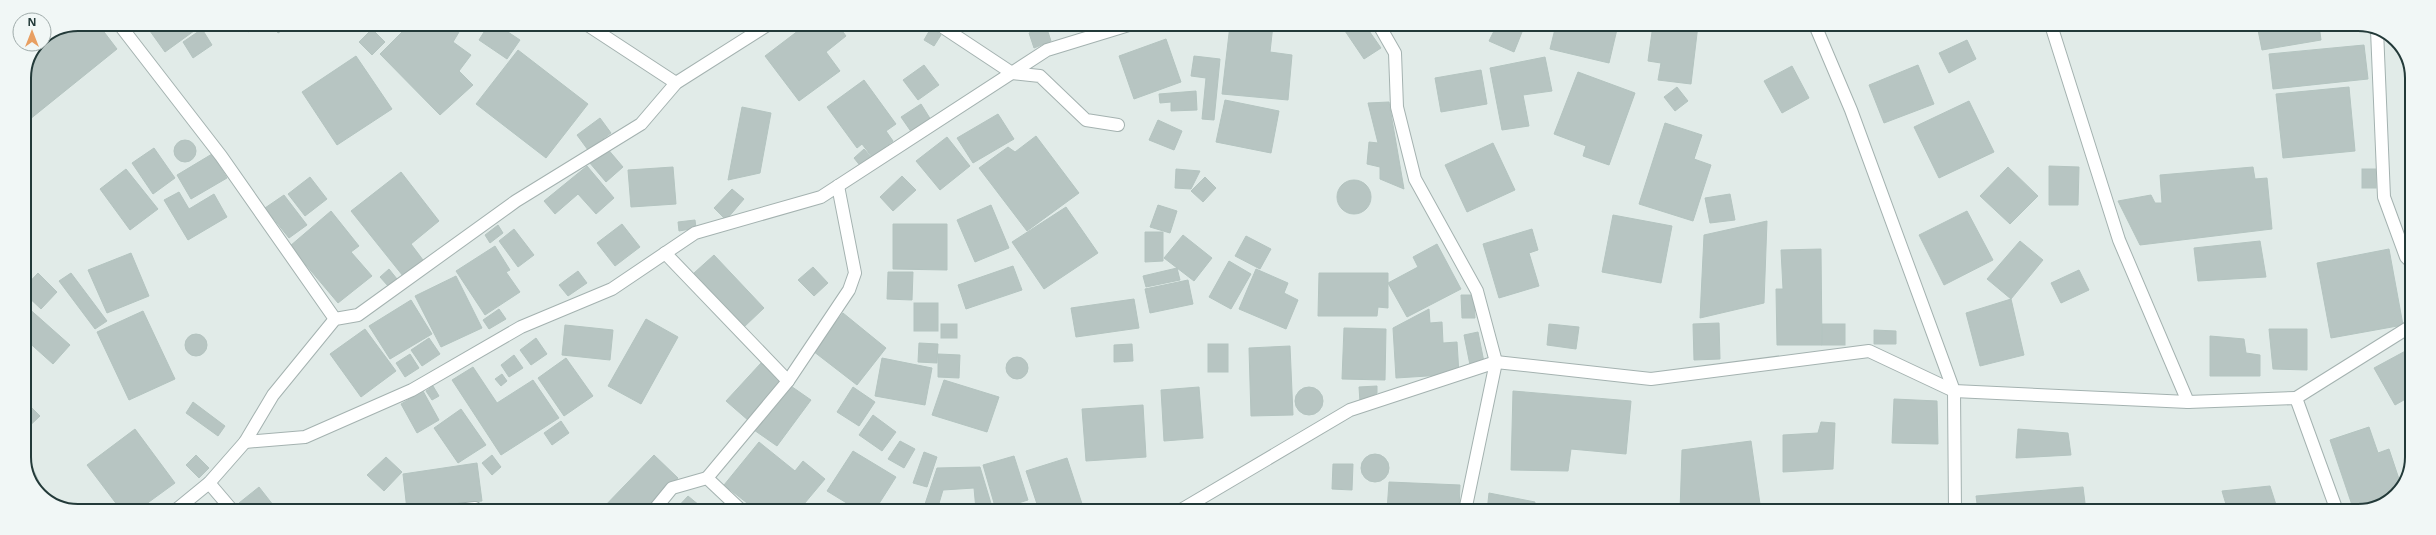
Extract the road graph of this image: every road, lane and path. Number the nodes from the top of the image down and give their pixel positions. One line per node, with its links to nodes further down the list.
1 (124, 31): 16 (street)
2 (597, 31): 11 (street)
3 (758, 31): 11 (street)
4 (949, 31): 10 (street)
5 (1109, 31): 10 (street)
6 (1382, 31): 18 (street)
7 (1818, 31): 20 (street)
8 (2053, 31): 22 (street)
9 (2377, 36): 15 (street)
10 (1012, 73): 12 (street); 13 (street)
11 (676, 83): 16 (street)
12 (1118, 125)
13 (838, 186): 14 (street); 19 (street)
14 (665, 253): 19 (street); 23 (street)
15 (2405, 254)
16 (335, 319): 23 (street)
17 (2405, 330): 21 (street)
18 (1496, 362): 20 (street); 30 (street); 31 (street)
19 (788, 381): 24 (street)
20 (1954, 391): 22 (street); 32 (street)
21 (2296, 398): 22 (street); 33 (street)
22 (2188, 402)
23 (245, 442): 25 (street)
24 (707, 478): 28 (street); 29 (street)
25 (209, 483): 26 (street); 27 (street)
26 (183, 504)
27 (227, 504)
28 (659, 504)
29 (735, 504)
30 (1191, 504)
31 (1466, 504)
32 (1955, 504)
33 (2334, 504)

